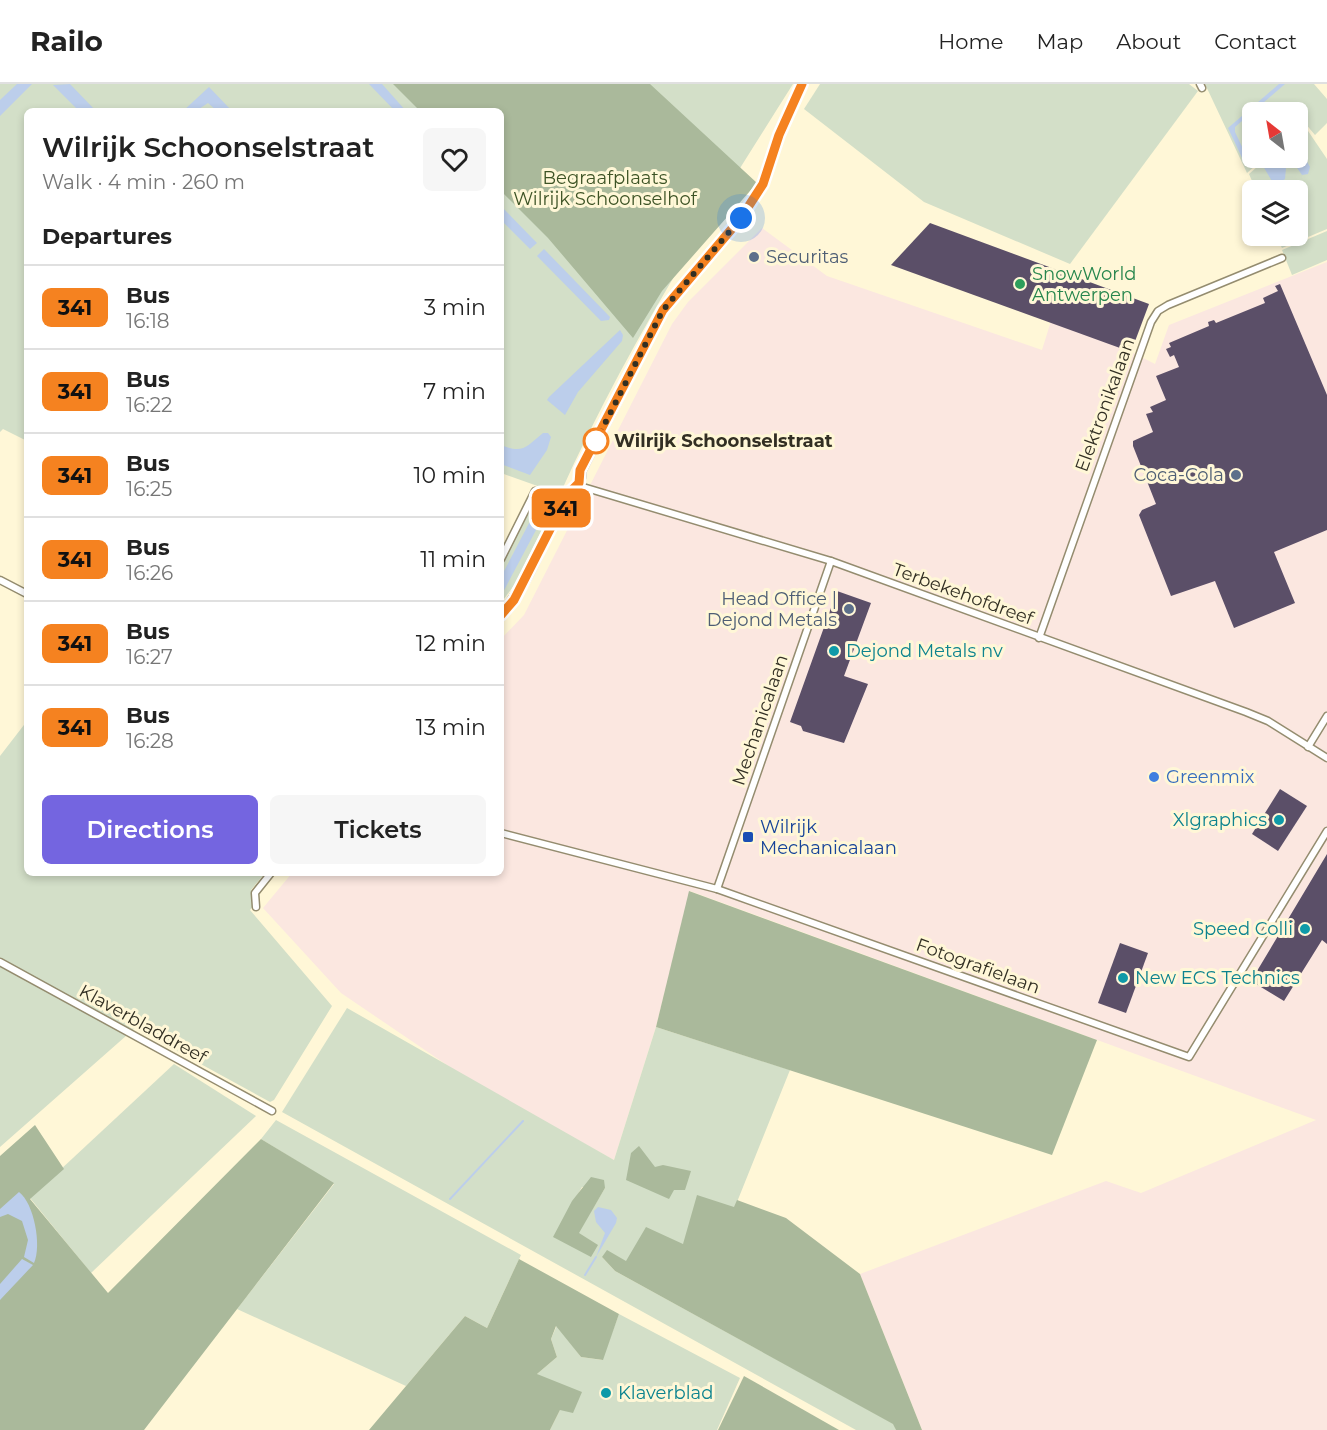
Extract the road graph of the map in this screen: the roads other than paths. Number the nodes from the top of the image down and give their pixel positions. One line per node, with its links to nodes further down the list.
1 (802, 84): 3 (street)
2 (1282, 258): 10 (street, Elektronikalaan)
3 (579, 483): 4 (street); 6 (street, Terbekehofdreef)
4 (565, 500): 5 (street); 9 (street)
5 (504, 553)
6 (831, 561): 10 (street, Terbekehofdreef); 17 (street, Mechanicalaan)
7 (0, 580): 8 (street)
8 (24, 592)
9 (504, 612)
10 (1039, 638): 12 (street, Terbekehofdreef)
11 (1327, 716): 12 (street)
12 (1308, 747): 13 (street, Terbekehofdreef)
13 (1327, 758)
14 (1327, 831): 17 (street, Fotografielaan)
15 (504, 834): 17 (street, Fotografielaan)
16 (268, 876): 18 (street)
17 (717, 889)
18 (256, 907)
19 (0, 962): 20 (street, Klaverbladdreef)
20 (272, 1112)

